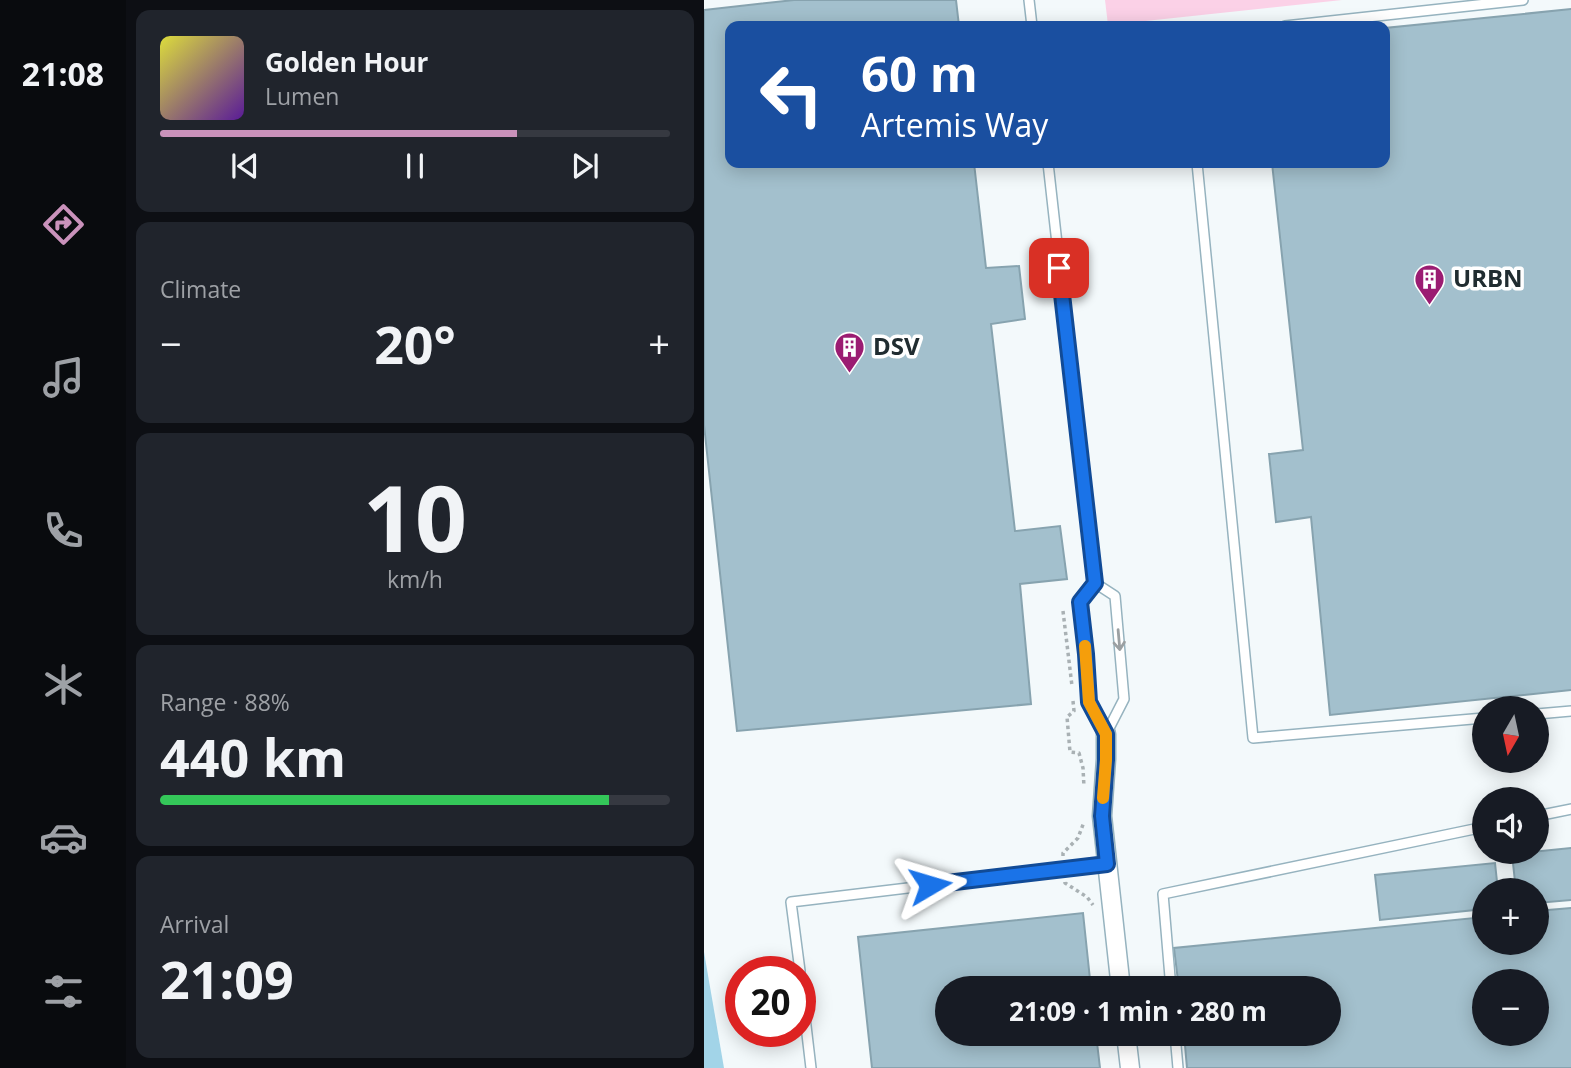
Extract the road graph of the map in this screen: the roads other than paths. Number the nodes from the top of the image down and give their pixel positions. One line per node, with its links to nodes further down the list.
1 (1029, 0): 3 (lane)
2 (1523, 0): 4 (lane)
3 (1031, 21)
4 (1331, 21)
5 (1049, 168): 7 (lane)
6 (1197, 168): 10 (lane)
7 (1095, 583): 11 (lane); 11 (lane, one-way to 11)
8 (1571, 711): 9 (lane)
9 (1549, 713)
10 (1472, 719)
11 (1106, 734): 15 (street)
12 (1571, 809): 13 (lane)
13 (1549, 814)
14 (1472, 830): 18 (lane)
15 (1107, 864): 16 (lane); 17 (street)
16 (798, 956)
17 (1120, 976)
18 (1170, 976)
19 (1127, 1046): 23 (street)
20 (1176, 1046): 24 (lane)
21 (809, 1047): 22 (lane)
22 (811, 1068)
23 (1130, 1068)
24 (1178, 1068)

